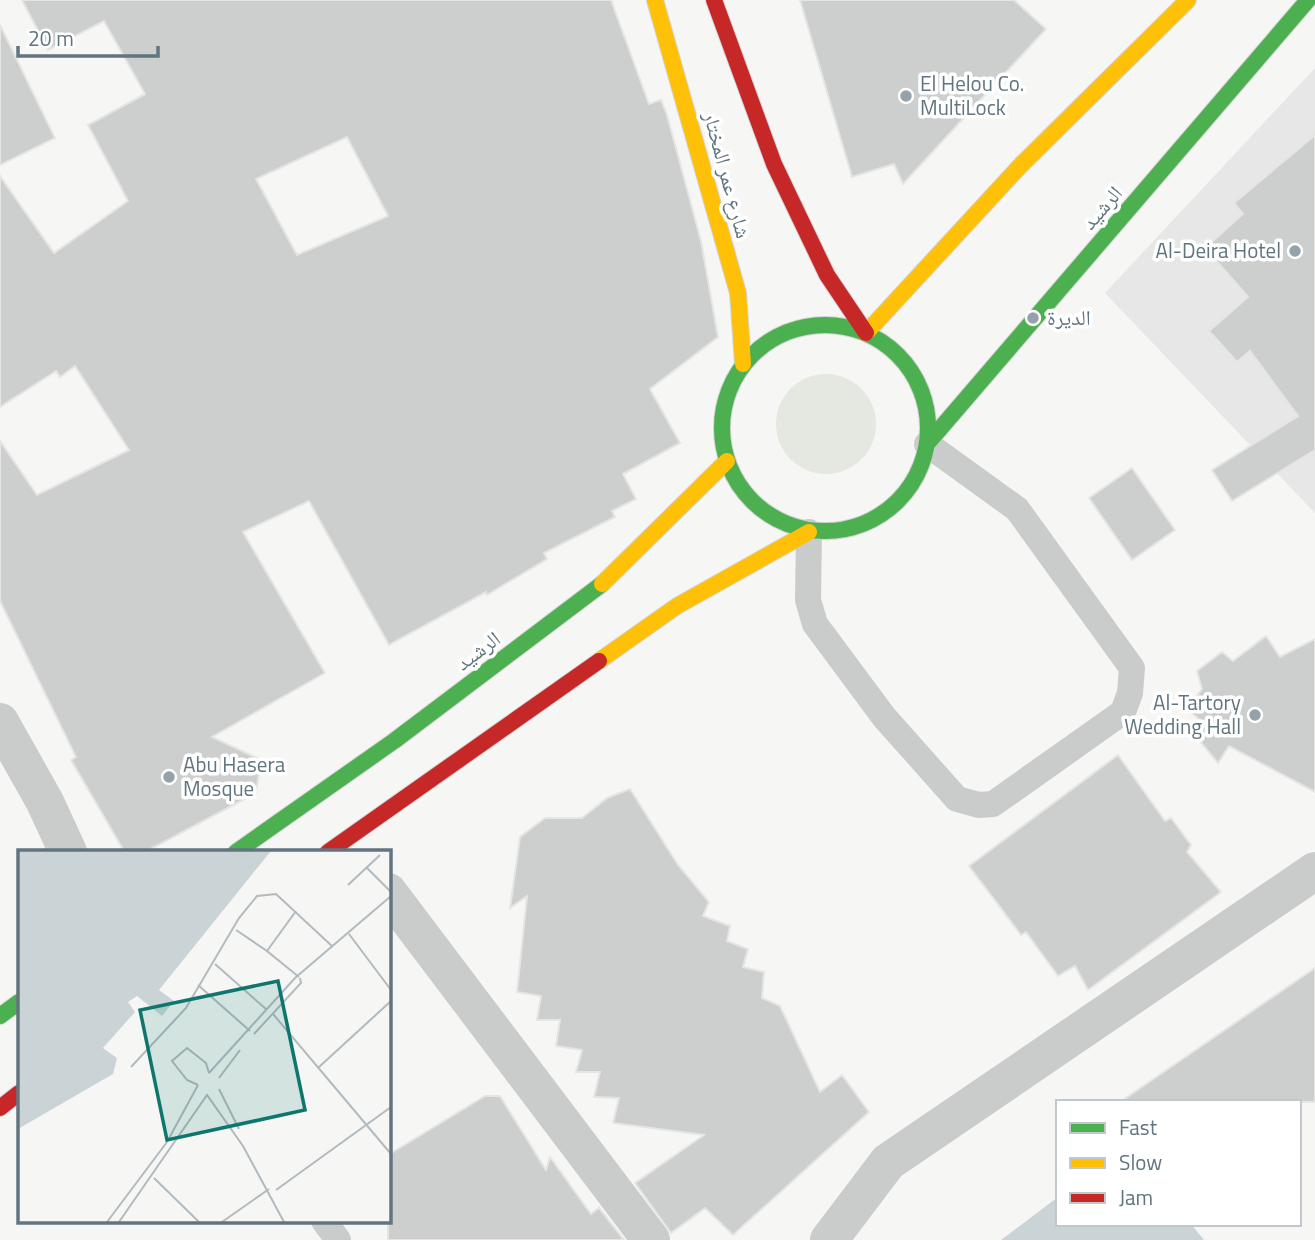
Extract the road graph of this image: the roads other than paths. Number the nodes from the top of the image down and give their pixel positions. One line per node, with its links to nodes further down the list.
1 (655, 0): 6 (main road, شارع عمر المختار)
2 (714, 0): 5 (main road, شارع عمر المختار)
3 (1188, 0): 5 (main road)
4 (1308, 0): 7 (main road, الرشيد)
5 (866, 333): 6 (main road); 7 (main road)
6 (743, 364): 8 (main road)
7 (928, 444): 9 (main road); 9 (lane)
8 (727, 461): 9 (main road); 13 (main road, الرشيد)
9 (809, 532): 11 (main road)
10 (0, 722): 12 (street)
11 (344, 846)
12 (67, 850)
13 (239, 850)
14 (1315, 871): 23 (street)
15 (390, 895): 22 (street)
16 (18, 1003): 17 (main road)
17 (0, 1016)
18 (18, 1094): 19 (main road)
19 (0, 1108)
20 (325, 1222): 21 (lane)
21 (338, 1240)
22 (651, 1240)
23 (830, 1240)

